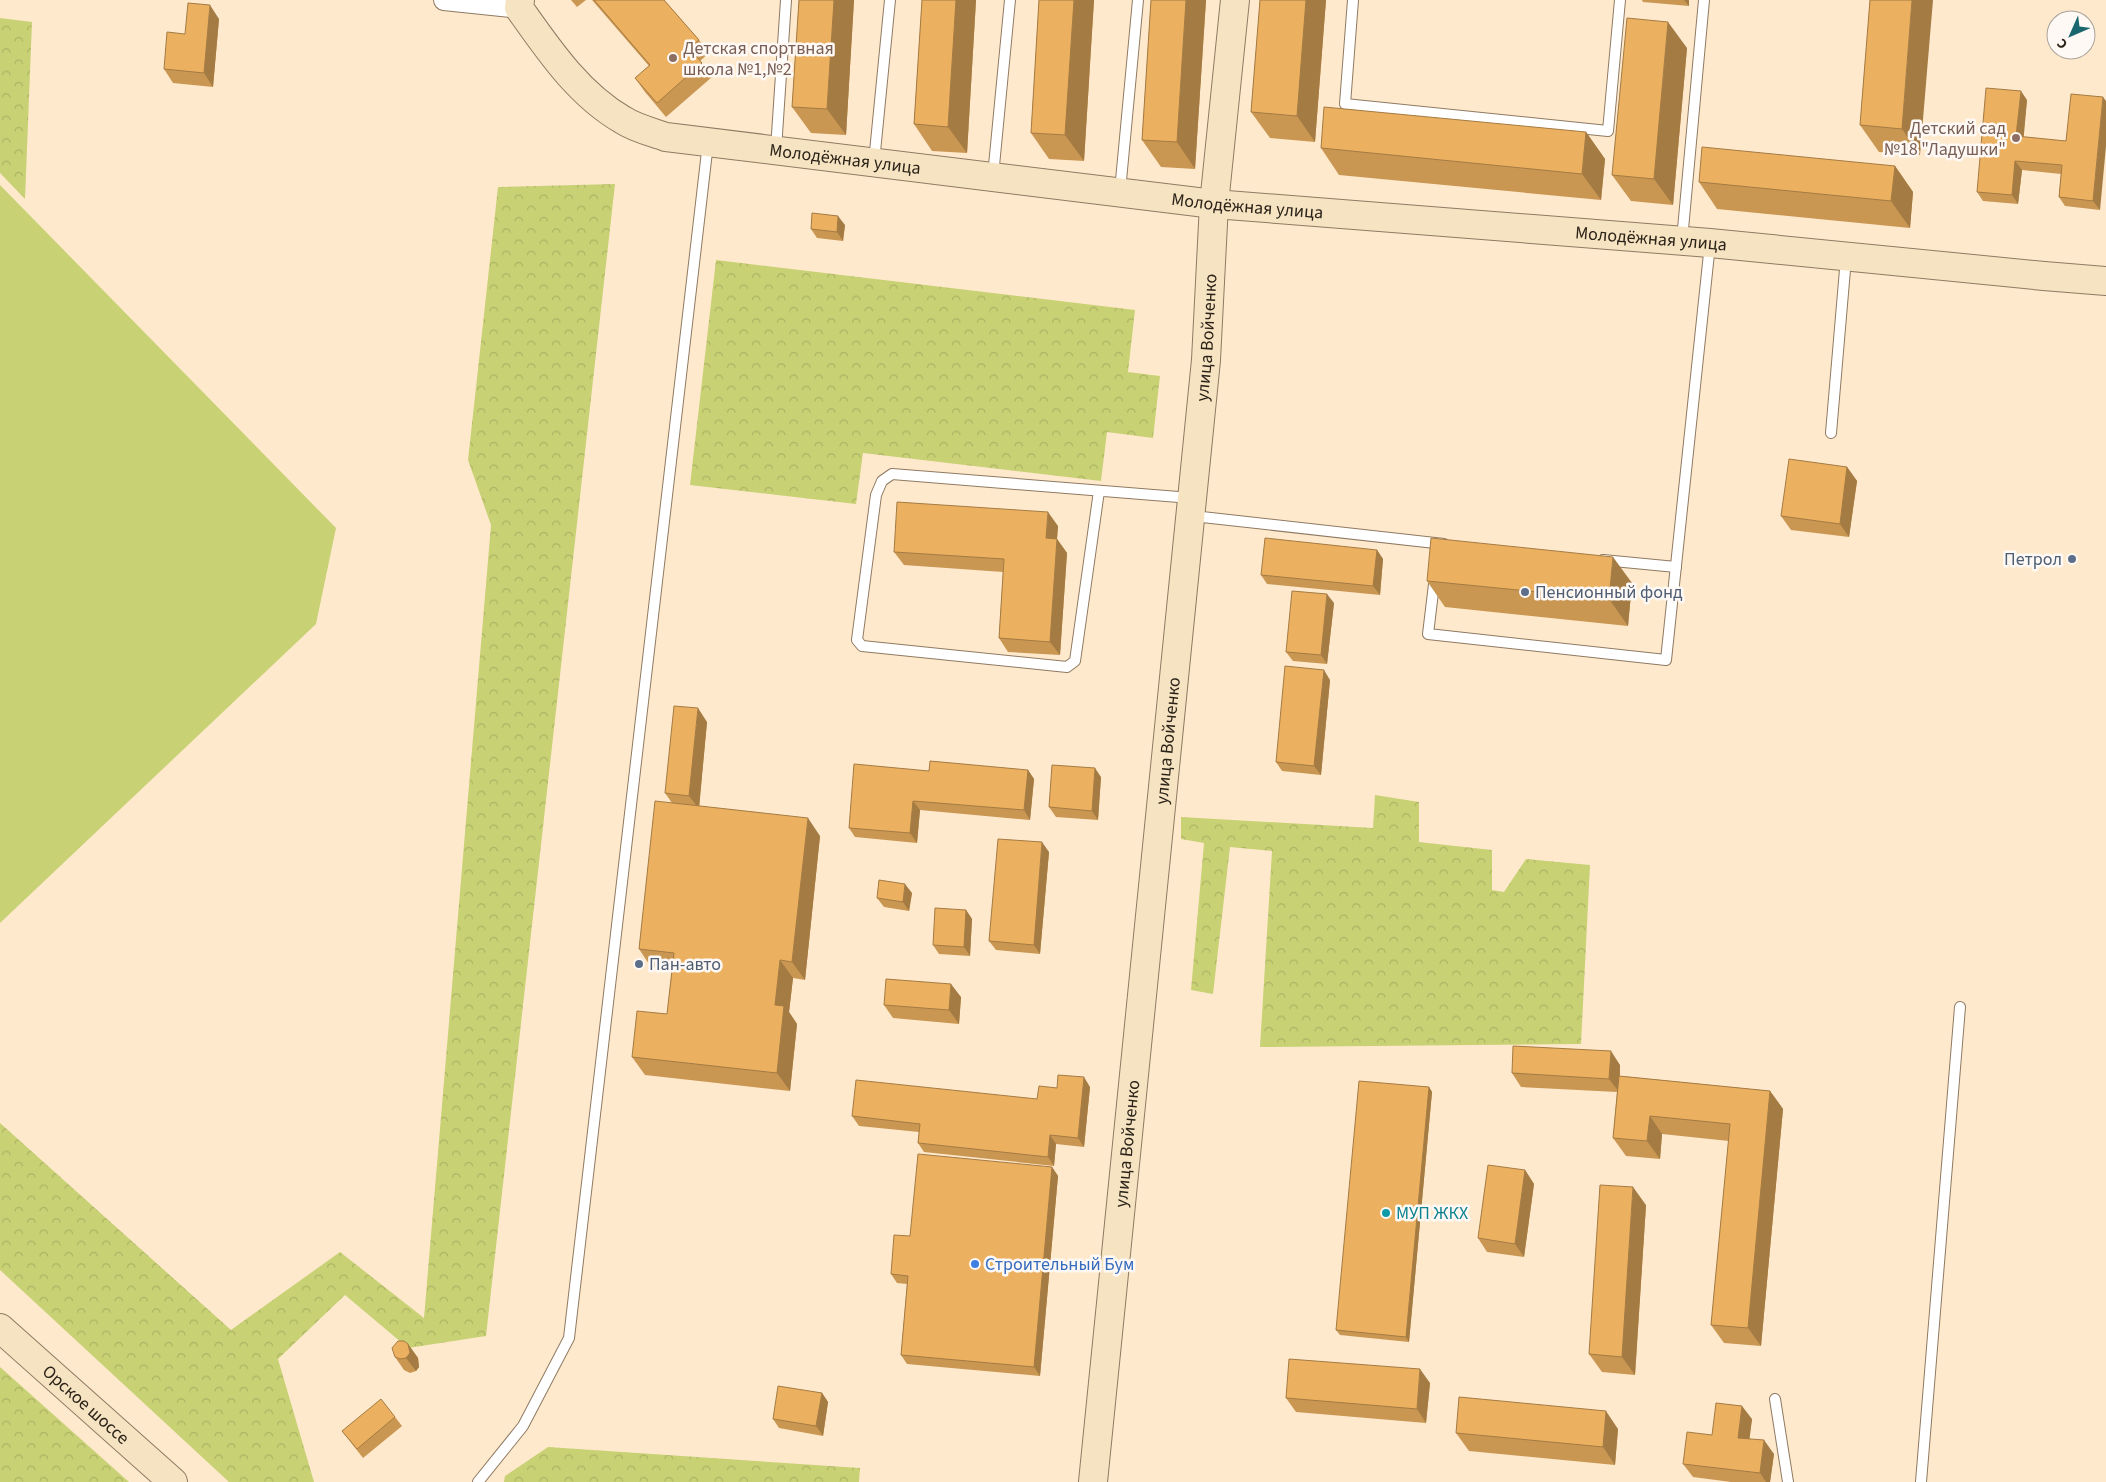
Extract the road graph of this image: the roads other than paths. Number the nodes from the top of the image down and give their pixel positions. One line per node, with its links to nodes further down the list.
1 (444, 0): 10 (street, Молодёжная улица)
2 (786, 0): 12 (lane)
3 (890, 0): 13 (lane)
4 (1010, 0): 14 (lane)
5 (1138, 0): 15 (lane)
6 (1235, 0): 16 (main road, улица Войченко)
7 (1353, 0): 8 (lane)
8 (1620, 0)
9 (1704, 0): 17 (lane)
10 (519, 4): 11 (main road, Молодёжная улица)
11 (708, 142): 12 (main road, Молодёжная улица); 32 (lane)
12 (776, 151): 13 (main road, Молодёжная улица)
13 (874, 162): 14 (main road, Молодёжная улица)
14 (993, 177): 15 (main road, Молодёжная улица)
15 (1120, 192): 16 (main road, Молодёжная улица)
16 (1214, 204): 17 (main road, Молодёжная улица); 23 (main road, улица Войченко)
17 (1682, 241): 18 (main road, Молодёжная улица)
18 (1710, 243): 19 (main road, Молодёжная улица); 27 (lane)
19 (1846, 257): 20 (main road, Молодёжная улица); 21 (lane)
20 (2106, 281)
21 (1831, 433)
22 (1099, 491): 22 (lane); 23 (lane)
23 (1191, 507): 25 (lane); 33 (main road, улица Войченко)
24 (1459, 545): 25 (lane)
25 (1438, 552): 27 (lane)
26 (1597, 559): 27 (lane)
27 (1676, 567)
28 (1960, 1007): 35 (lane)
29 (0, 1328): 31 (main road, Орское шоссе)
30 (1776, 1399): 34 (lane)
31 (173, 1482)
32 (478, 1482)
33 (1093, 1482)
34 (1788, 1482)
35 (1921, 1482)

